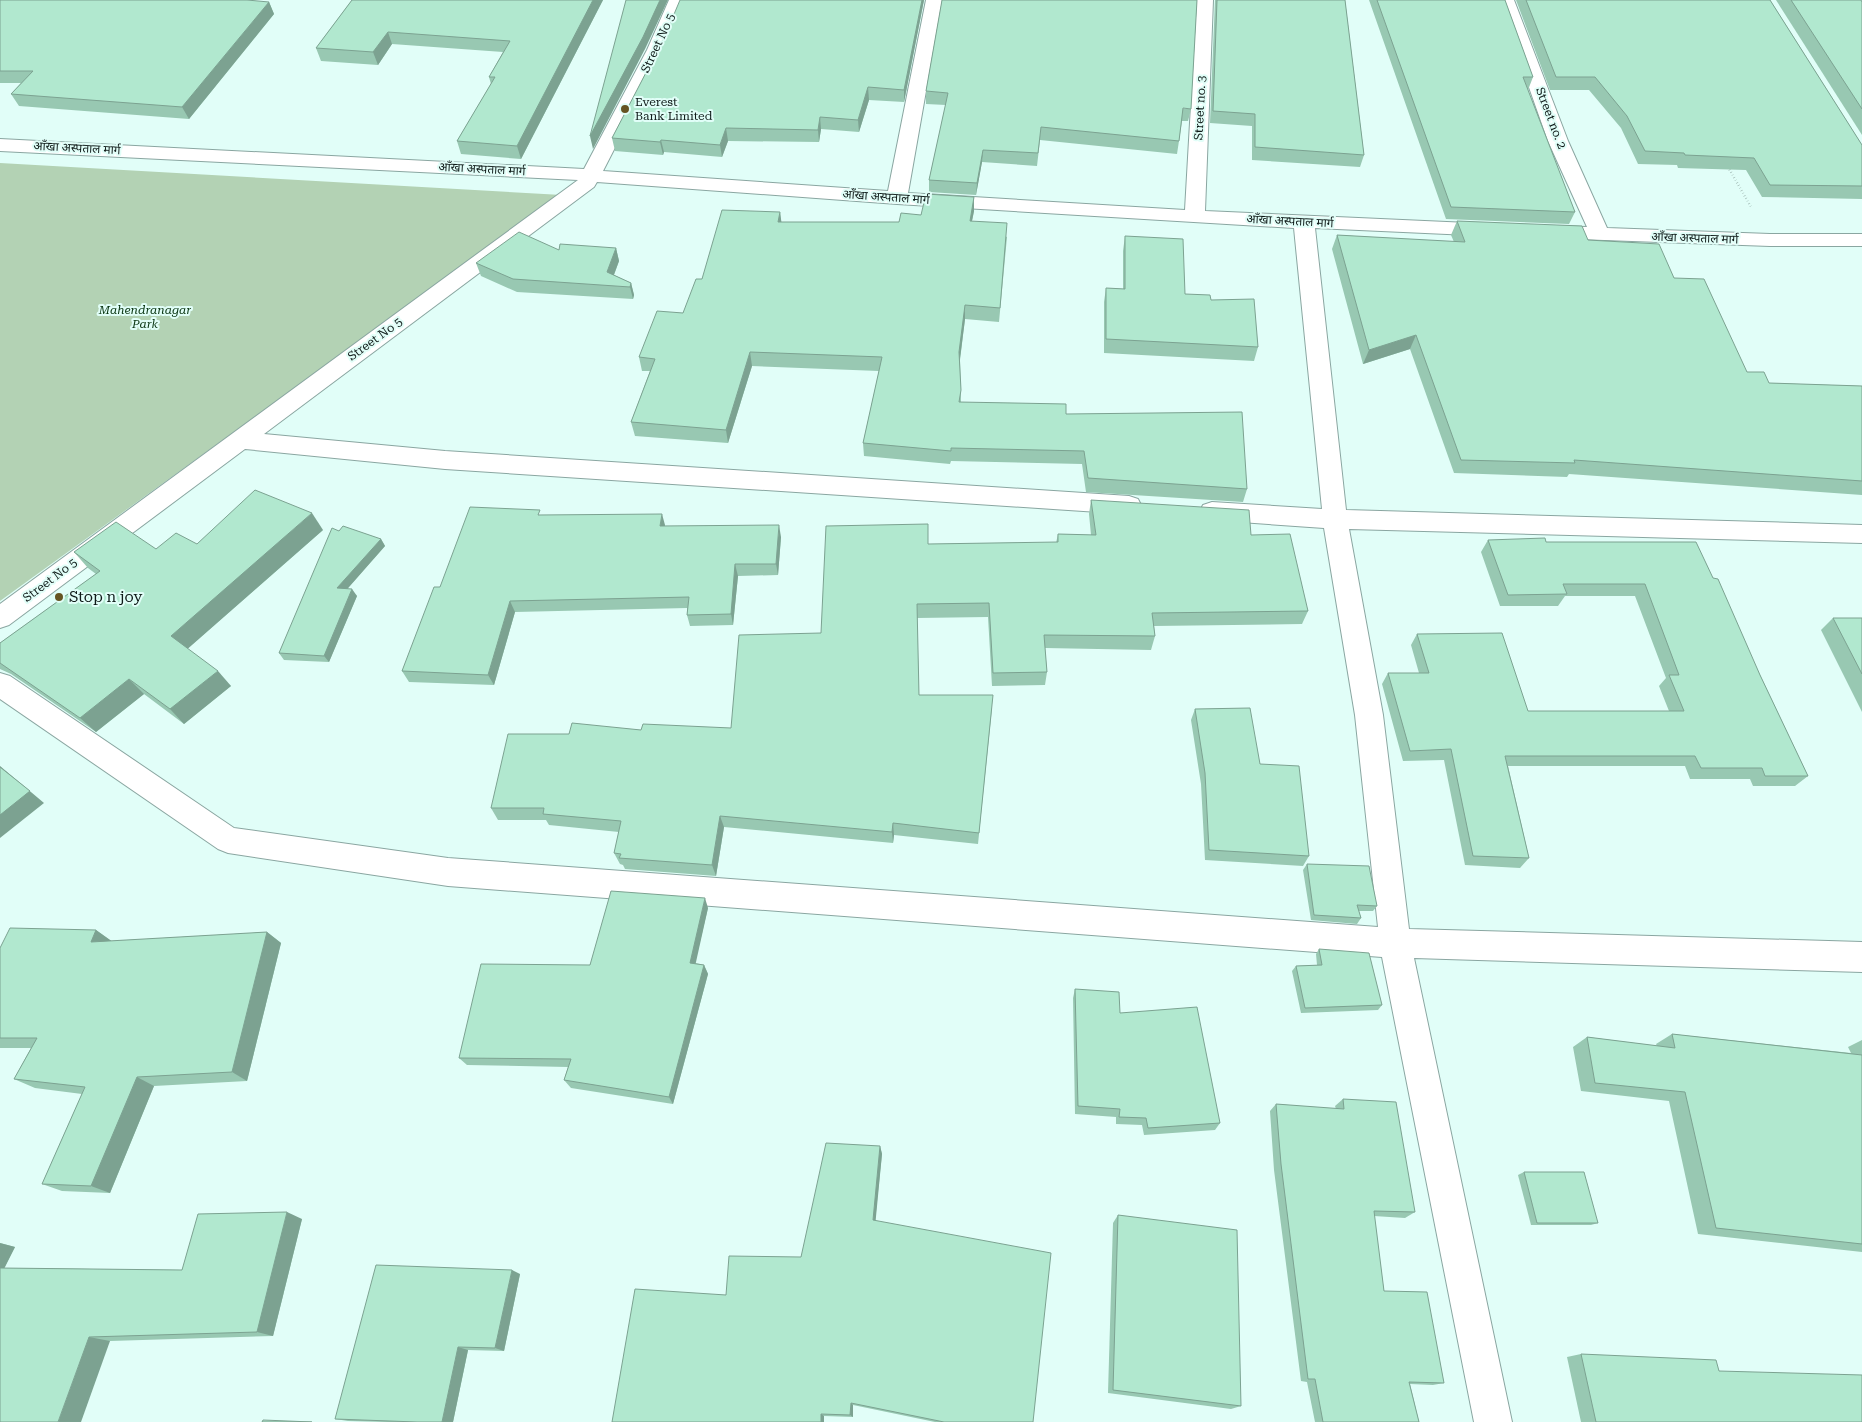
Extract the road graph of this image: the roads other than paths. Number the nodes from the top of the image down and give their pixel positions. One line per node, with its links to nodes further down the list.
1 (677, 0): 6 (street, Street No 5)
2 (934, 0): 7 (street)
3 (1205, 0): 8 (street, Street no. 3)
4 (1506, 0): 12 (street, Street no. 2)
5 (0, 145): 6 (street, आँखा अस्पताल मार्ग)
6 (591, 176): 7 (street, आँखा अस्पताल मार्ग); 14 (street, Street No 5)
7 (897, 198): 8 (street, आँखा अस्पताल मार्ग)
8 (1195, 216): 9 (street, आँखा अस्पताल मार्ग)
9 (1304, 222): 10 (street, आँखा अस्पताल मार्ग); 17 (street)
10 (1511, 230)
11 (1531, 231): 12 (street, आँखा अस्पताल मार्ग)
12 (1600, 234): 13 (street, आँखा अस्पताल मार्ग)
13 (1862, 240)
14 (238, 440): 15 (street); 19 (street, Street No 5)
15 (1147, 506)
16 (1187, 509): 17 (street)
17 (1335, 519): 18 (street); 21 (street)
18 (1862, 534)
19 (0, 618)
20 (0, 684): 21 (street)
21 (1395, 944): 22 (street); 23 (street)
22 (1862, 957)
23 (1493, 1422)

